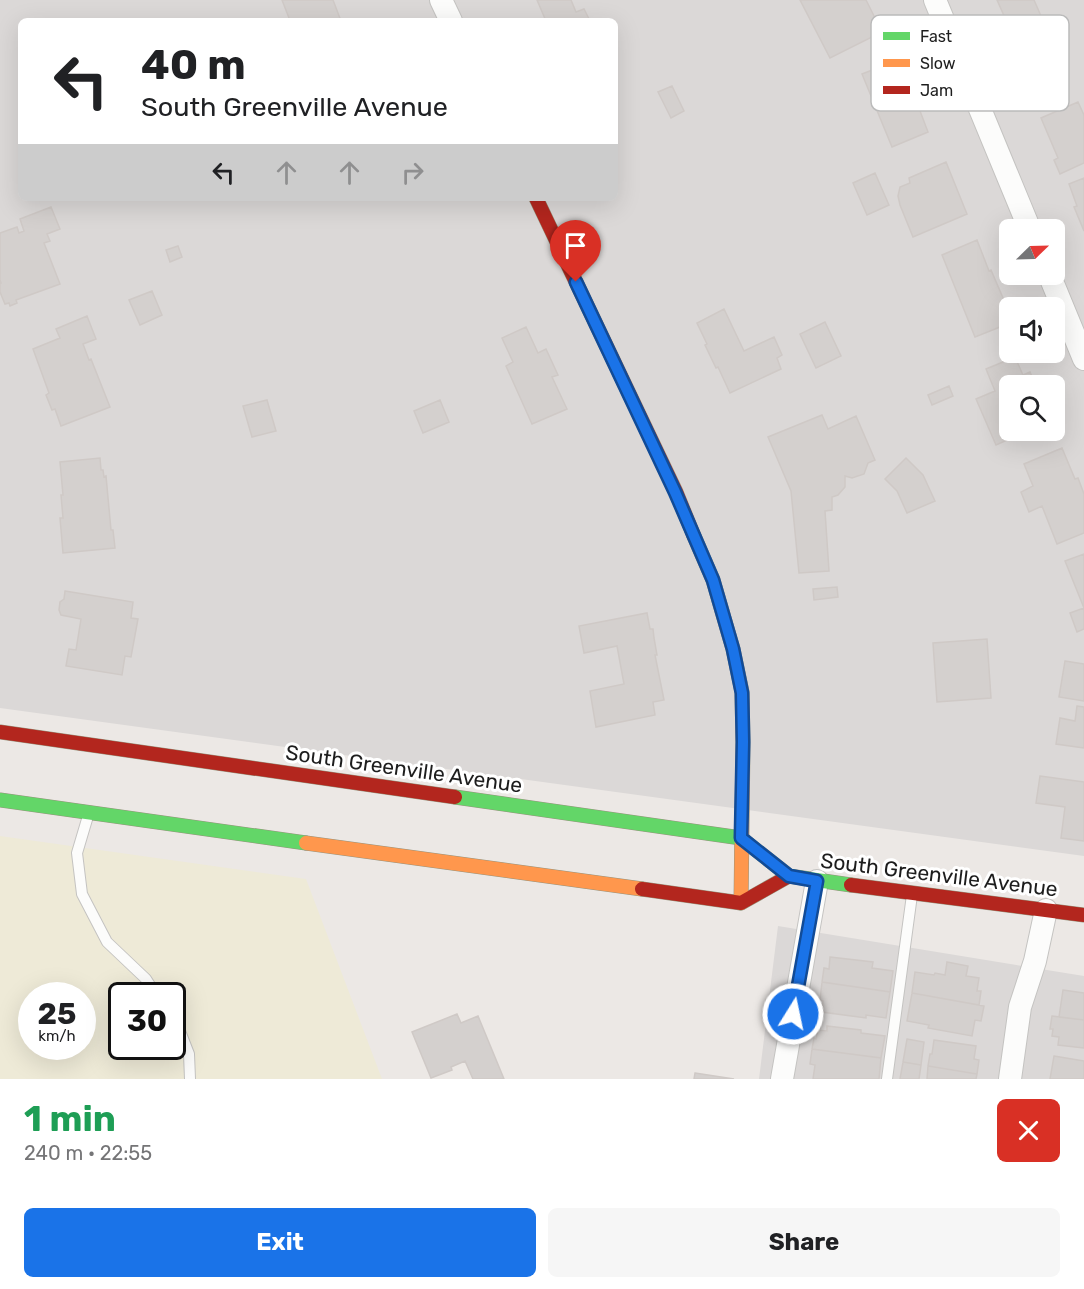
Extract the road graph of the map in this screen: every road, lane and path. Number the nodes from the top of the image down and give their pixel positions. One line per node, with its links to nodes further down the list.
1 (441, 0): 4 (street)
2 (935, 0): 3 (street)
3 (941, 15)
4 (450, 18)
5 (981, 111): 7 (street)
6 (537, 201): 13 (main road)
7 (1025, 219)
8 (1054, 285): 9 (street)
9 (1084, 359)
10 (0, 732): 13 (main road, South Greenville Avenue)
11 (0, 800): 12 (main road)
12 (89, 813): 17 (main road); 20 (lane)
13 (741, 838): 14 (main road, South Greenville Avenue); 17 (main road)
14 (789, 876): 15 (main road, South Greenville Avenue); 17 (main road, South Greenville Avenue)
15 (817, 881): 16 (main road, South Greenville Avenue); 23 (street)
16 (912, 892): 18 (main road, South Greenville Avenue); 24 (lane)
17 (741, 903)
18 (1046, 910): 19 (main road, South Greenville Avenue); 25 (street)
19 (1084, 915)
20 (148, 982)
21 (186, 1046): 22 (lane)
22 (190, 1079)
23 (782, 1079)
24 (887, 1079)
25 (1010, 1079)

